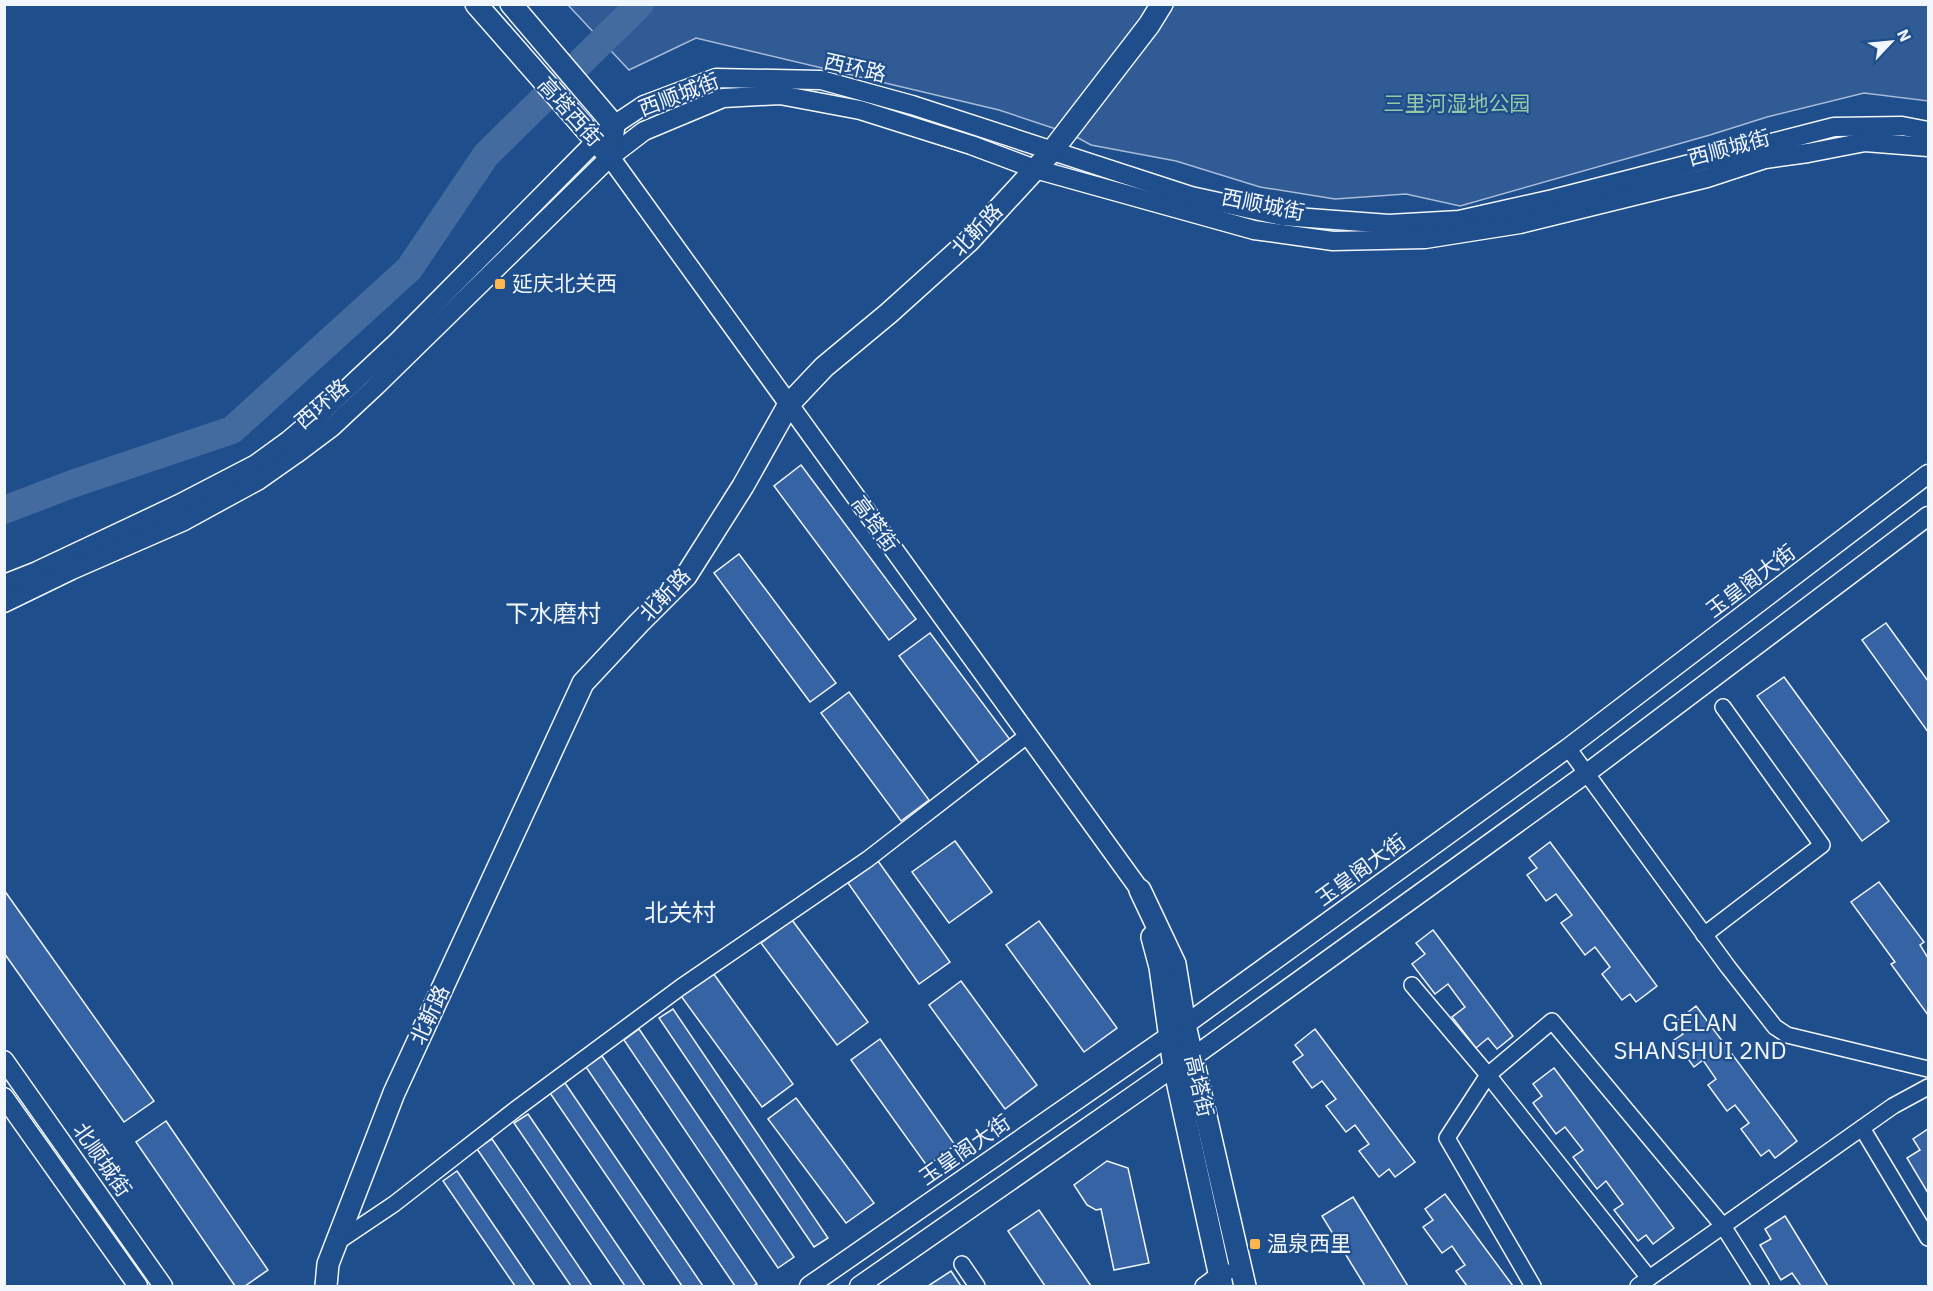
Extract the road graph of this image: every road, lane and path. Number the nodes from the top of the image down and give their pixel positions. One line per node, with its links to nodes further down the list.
1 (476, 4): 6 (main road, 高塔西街)
2 (1162, 4): 8 (main road, 北靳路)
3 (513, 7): 4 (main road, 高塔西街)
4 (614, 125): 6 (street, 西环路); 8 (street, 西环路); 9 (main road, 高塔西街)
5 (1929, 131): 8 (street, 西顺城街)
6 (595, 142): 9 (main road, 高塔西街); 14 (street, 西环路)
7 (1929, 147): 10 (street, 西顺城街)
8 (1052, 151): 10 (main road, 北靳路)
9 (610, 157): 10 (street, 西顺城街); 11 (street, 高塔街); 15 (street, 西环路)
10 (1035, 169): 11 (main road, 北靳路)
11 (789, 404): 17 (street, 高塔街); 34 (main road, 北靳路)
12 (1929, 474): 18 (street, 玉皇阁大街)
13 (1929, 516): 19 (street)
14 (4, 584)
15 (4, 603)
16 (1723, 707): 21 (street)
17 (1028, 735): 20 (street, 高塔街); 34 (street)
18 (1568, 748): 19 (street); 23 (street, 玉皇阁大街)
19 (1587, 773): 21 (street); 24 (street)
20 (1140, 890): 23 (main road, 高塔街)
21 (1704, 935): 27 (street)
22 (1412, 985): 28 (street)
23 (1177, 1030): 24 (main road, 高塔街); 26 (main road, 高塔街); 42 (street, 玉皇阁大街)
24 (1193, 1057): 26 (street); 36 (main road, 高塔街)
25 (4, 1060): 40 (street, 北顺城街)
26 (1174, 1067): 37 (main road, 高塔街); 43 (street)
27 (1929, 1069)
28 (1488, 1075): 32 (street); 38 (street); 45 (street)
29 (1929, 1088): 31 (street)
30 (4, 1097): 39 (street, 北顺城街)
31 (1862, 1128): 32 (street); 33 (street)
32 (1723, 1226): 38 (street); 46 (street)
33 (1929, 1238)
34 (336, 1243): 41 (main road, 北靳路)
35 (962, 1263): 44 (street)
36 (1243, 1278): 37 (street)
37 (1215, 1282)
38 (1643, 1282)
39 (138, 1287)
40 (163, 1287)
41 (326, 1287)
42 (809, 1287)
43 (859, 1287)
44 (977, 1287)
45 (1533, 1287)
46 (1761, 1287)

